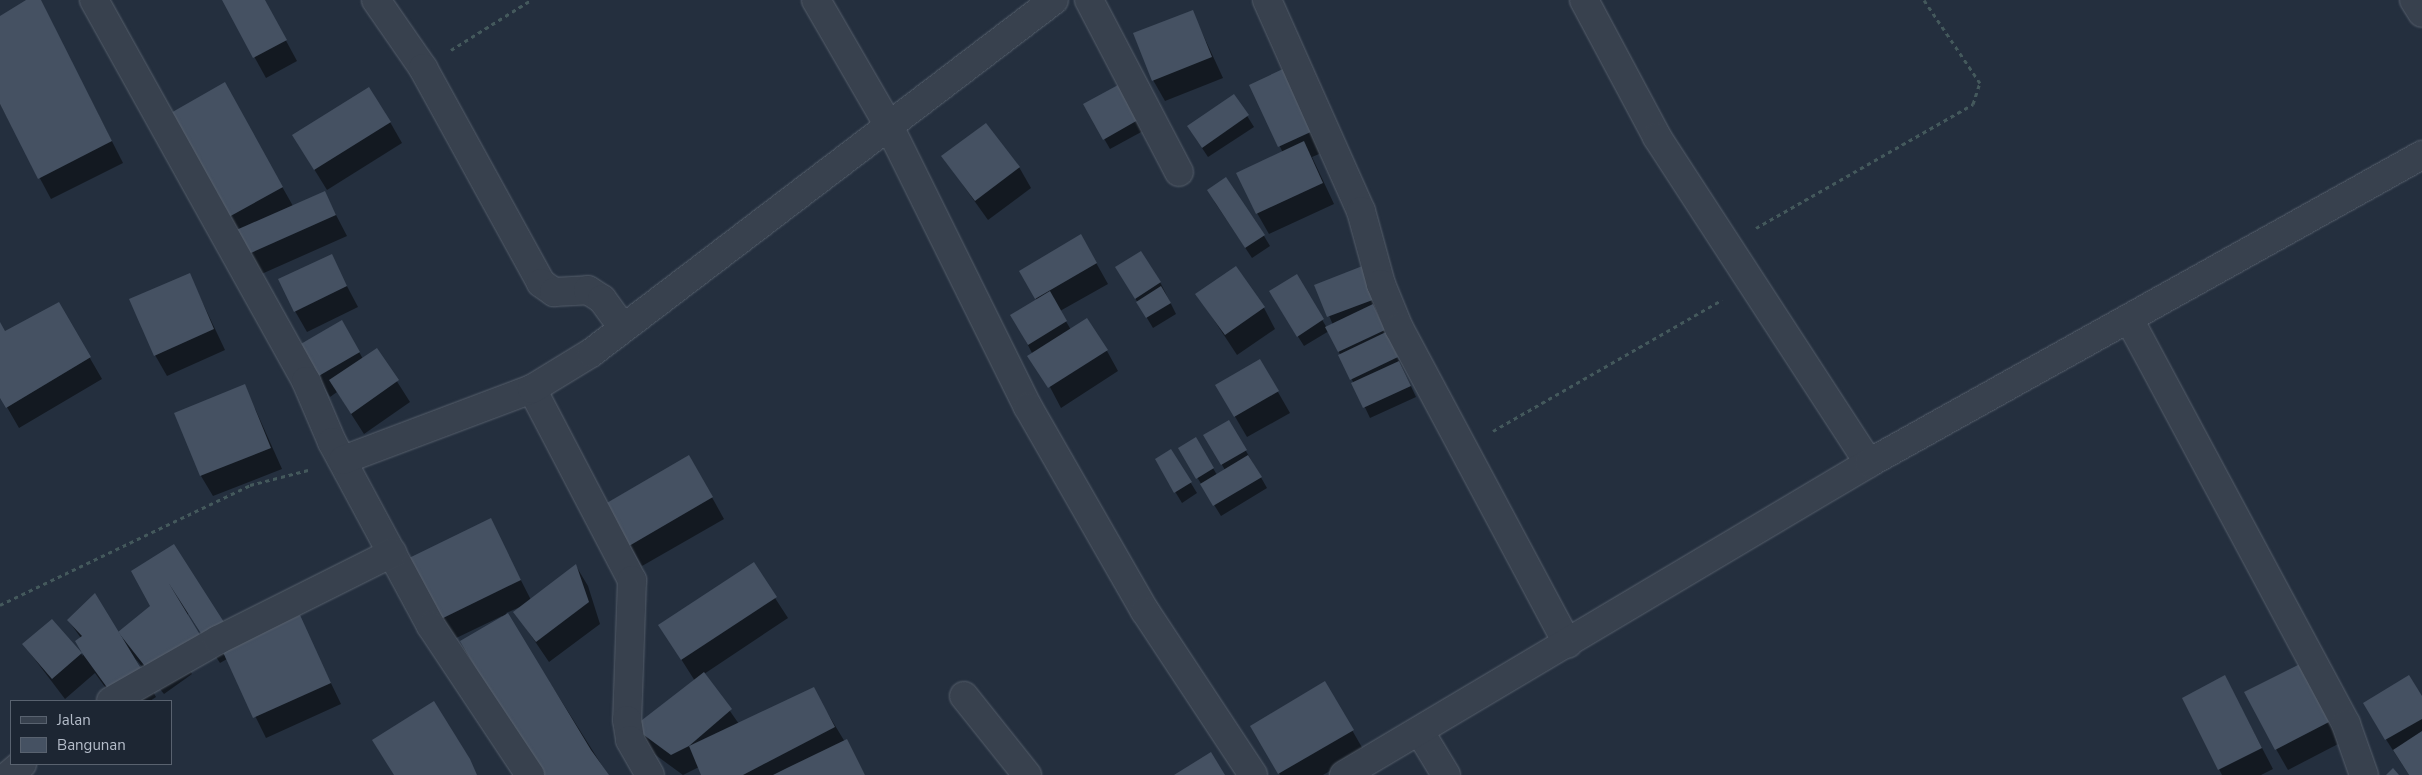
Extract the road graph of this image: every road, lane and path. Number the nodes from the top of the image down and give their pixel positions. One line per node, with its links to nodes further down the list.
1 (94, 0): 22 (street)
2 (376, 0): 12 (street)
3 (531, 0): 12 (path)
4 (816, 0): 13 (street)
5 (1054, 0): 13 (street)
6 (1089, 0): 15 (street)
7 (1267, 0): 21 (street)
8 (1584, 0): 16 (street)
9 (1924, 0): 16 (path)
10 (2414, 0): 11 (street)
11 (2422, 14)
12 (423, 68): 19 (street)
13 (881, 112): 19 (street); 35 (street)
14 (2422, 155): 18 (street)
15 (1179, 172)
16 (1727, 245): 17 (street)
17 (1752, 284): 21 (path); 23 (street)
18 (2129, 319): 23 (street); 38 (street)
19 (620, 324): 20 (street)
20 (532, 389): 22 (street); 33 (street)
21 (1462, 449): 26 (street)
22 (341, 458): 24 (street); 25 (path)
23 (1869, 463): 26 (street)
24 (392, 553): 28 (street); 32 (street)
25 (0, 605)
26 (1568, 644): 29 (street)
27 (964, 696): 34 (street)
28 (113, 700)
29 (1420, 732): 36 (street); 37 (street)
30 (21, 765): 31 (street)
31 (9, 775)
32 (530, 775)
33 (650, 775)
34 (1027, 775)
35 (1253, 775)
36 (1344, 775)
37 (1446, 775)
38 (2364, 775)

